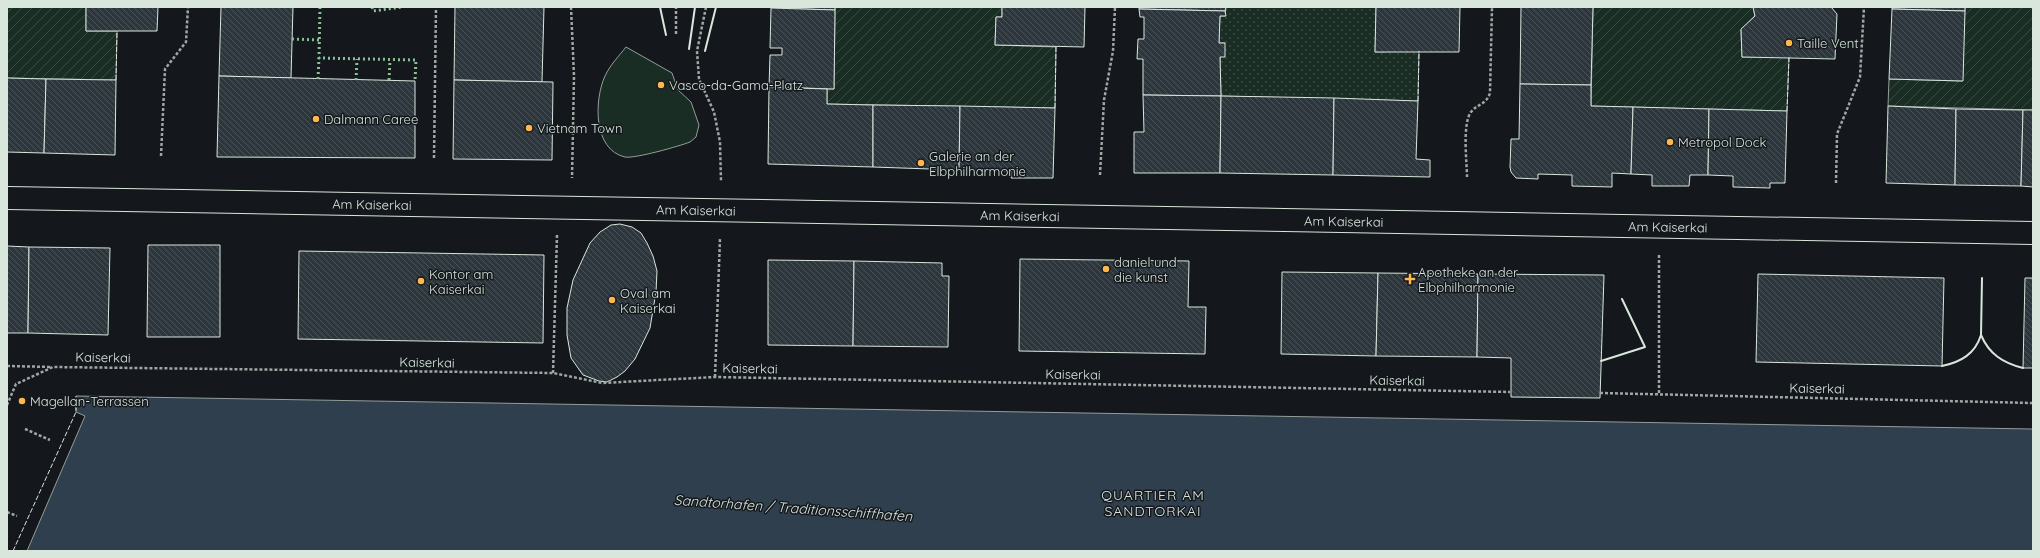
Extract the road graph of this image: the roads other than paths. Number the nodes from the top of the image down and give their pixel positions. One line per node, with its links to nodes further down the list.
1 (7, 198): 2 (street, Am Kaiserkai)
2 (2033, 233)

